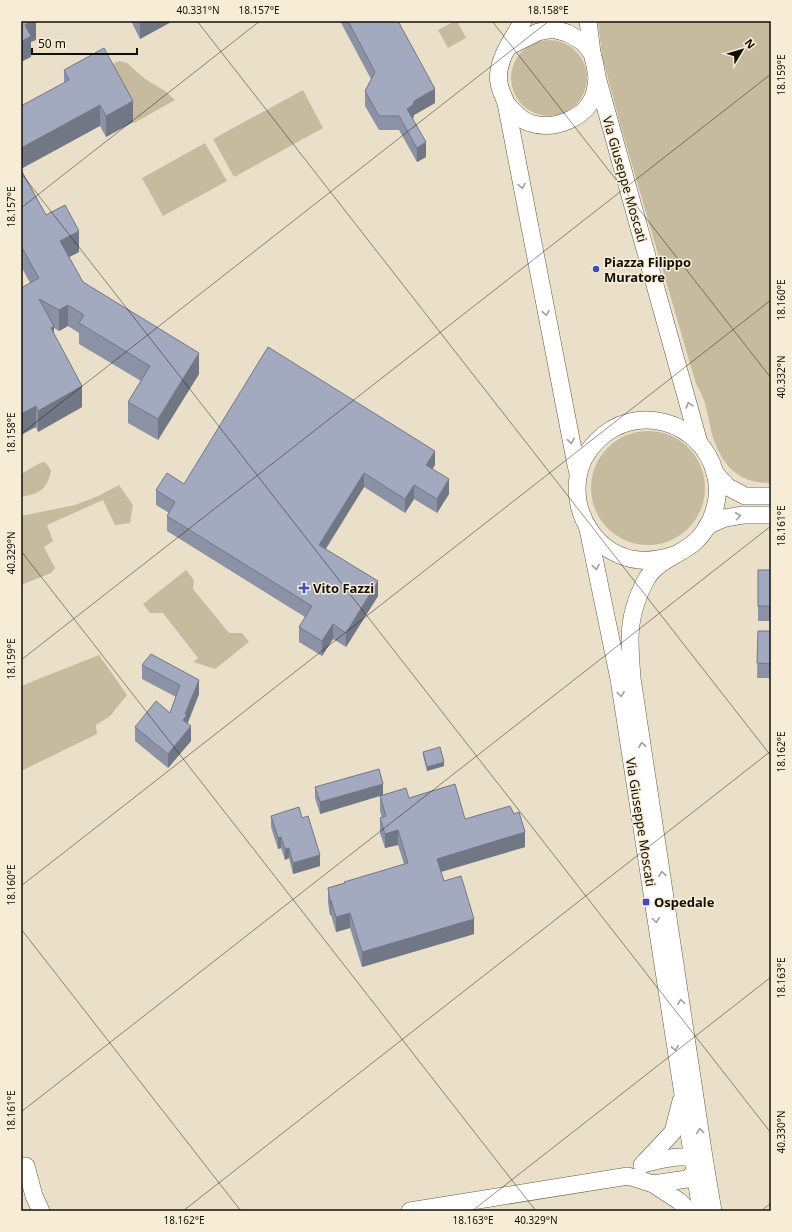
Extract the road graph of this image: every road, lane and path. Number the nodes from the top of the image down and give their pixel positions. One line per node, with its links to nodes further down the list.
1 (524, 21): 3 (street, Via Giuseppe Moscati)
2 (588, 21): 4 (street, Via Giuseppe Moscati)
3 (508, 48): 4 (street, Via Giuseppe Moscati); 6 (street, Via Giuseppe Moscati)
4 (592, 54): 5 (street, Via Giuseppe Moscati)
5 (597, 77): 6 (street, Via Giuseppe Moscati); 7 (street, Via Giuseppe Moscati, one-way to 5)
6 (506, 103): 9 (street, Via Giuseppe Moscati, one-way to 9)
7 (699, 443): 8 (street, Via Giuseppe Moscati); 9 (street, Via Giuseppe Moscati)
8 (715, 473): 10 (street); 12 (street, Via Giuseppe Moscati)
9 (578, 474): 13 (street, Via Giuseppe Moscati)
10 (771, 496)
11 (771, 516): 12 (street, one-way to 11)
12 (707, 526): 14 (street, Via Giuseppe Moscati)
13 (588, 528): 14 (street, Via Giuseppe Moscati); 15 (street, Via Giuseppe Moscati, one-way to 15)
14 (677, 554): 17 (street, Via Giuseppe Moscati, one-way to 14)
15 (683, 1095): 16 (street); 17 (street, Via Giuseppe Moscati)
16 (643, 1164): 17 (street); 18 (street)
17 (697, 1165): 20 (street); 24 (street, Via Giuseppe Moscati); 25 (street, Via Giuseppe Moscati)
18 (628, 1176): 20 (street); 22 (street)
19 (21, 1181): 21 (street)
20 (653, 1184): 23 (street)
21 (41, 1211)
22 (410, 1211)
23 (689, 1211)
24 (701, 1211)
25 (713, 1211)

